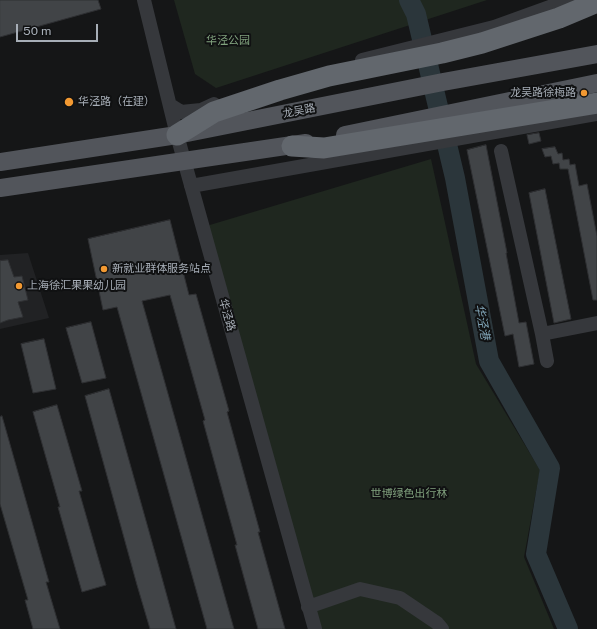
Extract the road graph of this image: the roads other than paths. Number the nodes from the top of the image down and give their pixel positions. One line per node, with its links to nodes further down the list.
1 (144, 0): 7 (street, 华泾路)
2 (568, 0): 7 (street)
3 (597, 2): 10 (highway)
4 (597, 54): 10 (main road, 龙吴路)
5 (597, 83): 9 (main road)
6 (597, 103): 9 (highway)
7 (170, 105): 10 (street, 华泾路)
8 (597, 114): 9 (street)
9 (423, 132): 11 (highway); 15 (street)
10 (177, 135): 13 (main road, 龙吴路); 14 (street, 华泾路)
11 (292, 146): 14 (main road)
12 (501, 151): 18 (street)
13 (0, 162)
14 (184, 162): 15 (street, 华泾路); 16 (main road)
15 (191, 186): 20 (street, 华泾路)
16 (0, 188)
17 (597, 323): 18 (street)
18 (542, 334): 19 (street)
19 (547, 361)
20 (308, 607): 21 (street, 华泾路); 22 (street)
21 (315, 629)
22 (442, 629)

